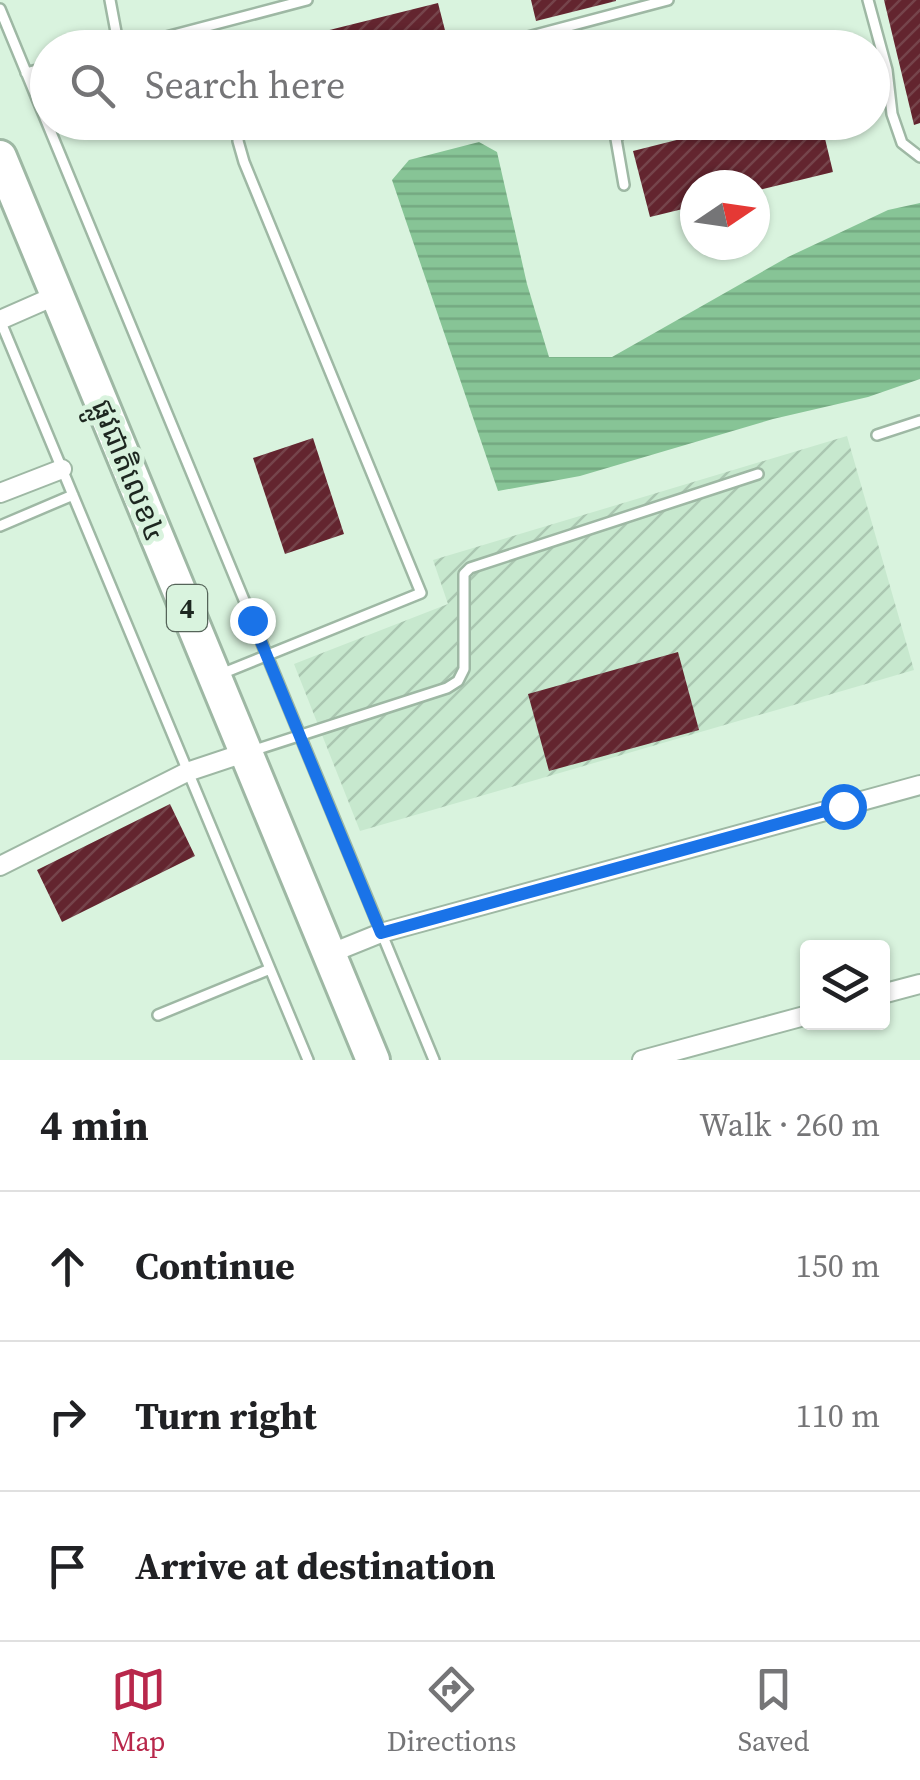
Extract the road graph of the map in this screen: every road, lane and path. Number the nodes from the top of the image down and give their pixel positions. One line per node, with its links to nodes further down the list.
1 (110, 0): 6 (lane)
2 (307, 0): 7 (lane)
3 (668, 0): 8 (lane)
4 (868, 0): 9 (lane)
5 (0, 9): 11 (lane)
6 (117, 30)
7 (191, 30)
8 (554, 30)
9 (876, 30)
10 (30, 72): 11 (lane)
11 (26, 73): 12 (lane)
12 (30, 83)
13 (890, 96): 18 (lane)
14 (54, 140): 29 (lane)
15 (238, 140): 29 (lane)
16 (616, 140): 19 (lane)
17 (0, 156): 20 (highway, ផ្លូវជាតិលេខ៤ / 4)
18 (920, 157)
19 (624, 184)
20 (57, 295): 21 (street); 30 (highway, ផ្លូវជាតិលេខ៤ / 4)
21 (0, 320): 24 (lane)
22 (920, 421): 23 (lane)
23 (877, 435)
24 (62, 469): 26 (street); 27 (lane)
25 (758, 474): 31 (lane)
26 (0, 493)
27 (73, 496): 28 (lane); 33 (lane)
28 (0, 526)
29 (267, 656): 30 (lane); 31 (lane)
30 (215, 676): 32 (highway, ផ្លូវជាតិលេខ៤ / 4)
31 (300, 737): 32 (lane); 36 (lane)
32 (247, 752): 33 (street); 37 (highway, ផ្លូវជាតិលេខ៤ / 4)
33 (187, 772): 35 (street); 38 (lane)
34 (920, 785): 36 (street)
35 (0, 866)
36 (381, 933): 37 (street); 45 (lane)
37 (330, 954): 44 (highway, ផ្លូវជាតិលេខ៤ / 4)
38 (270, 969): 41 (lane); 43 (lane)
39 (920, 984): 40 (street)
40 (890, 992)
41 (158, 1016)
42 (800, 1017): 46 (street)
43 (308, 1060)
44 (373, 1060)
45 (434, 1060)
46 (642, 1060)

